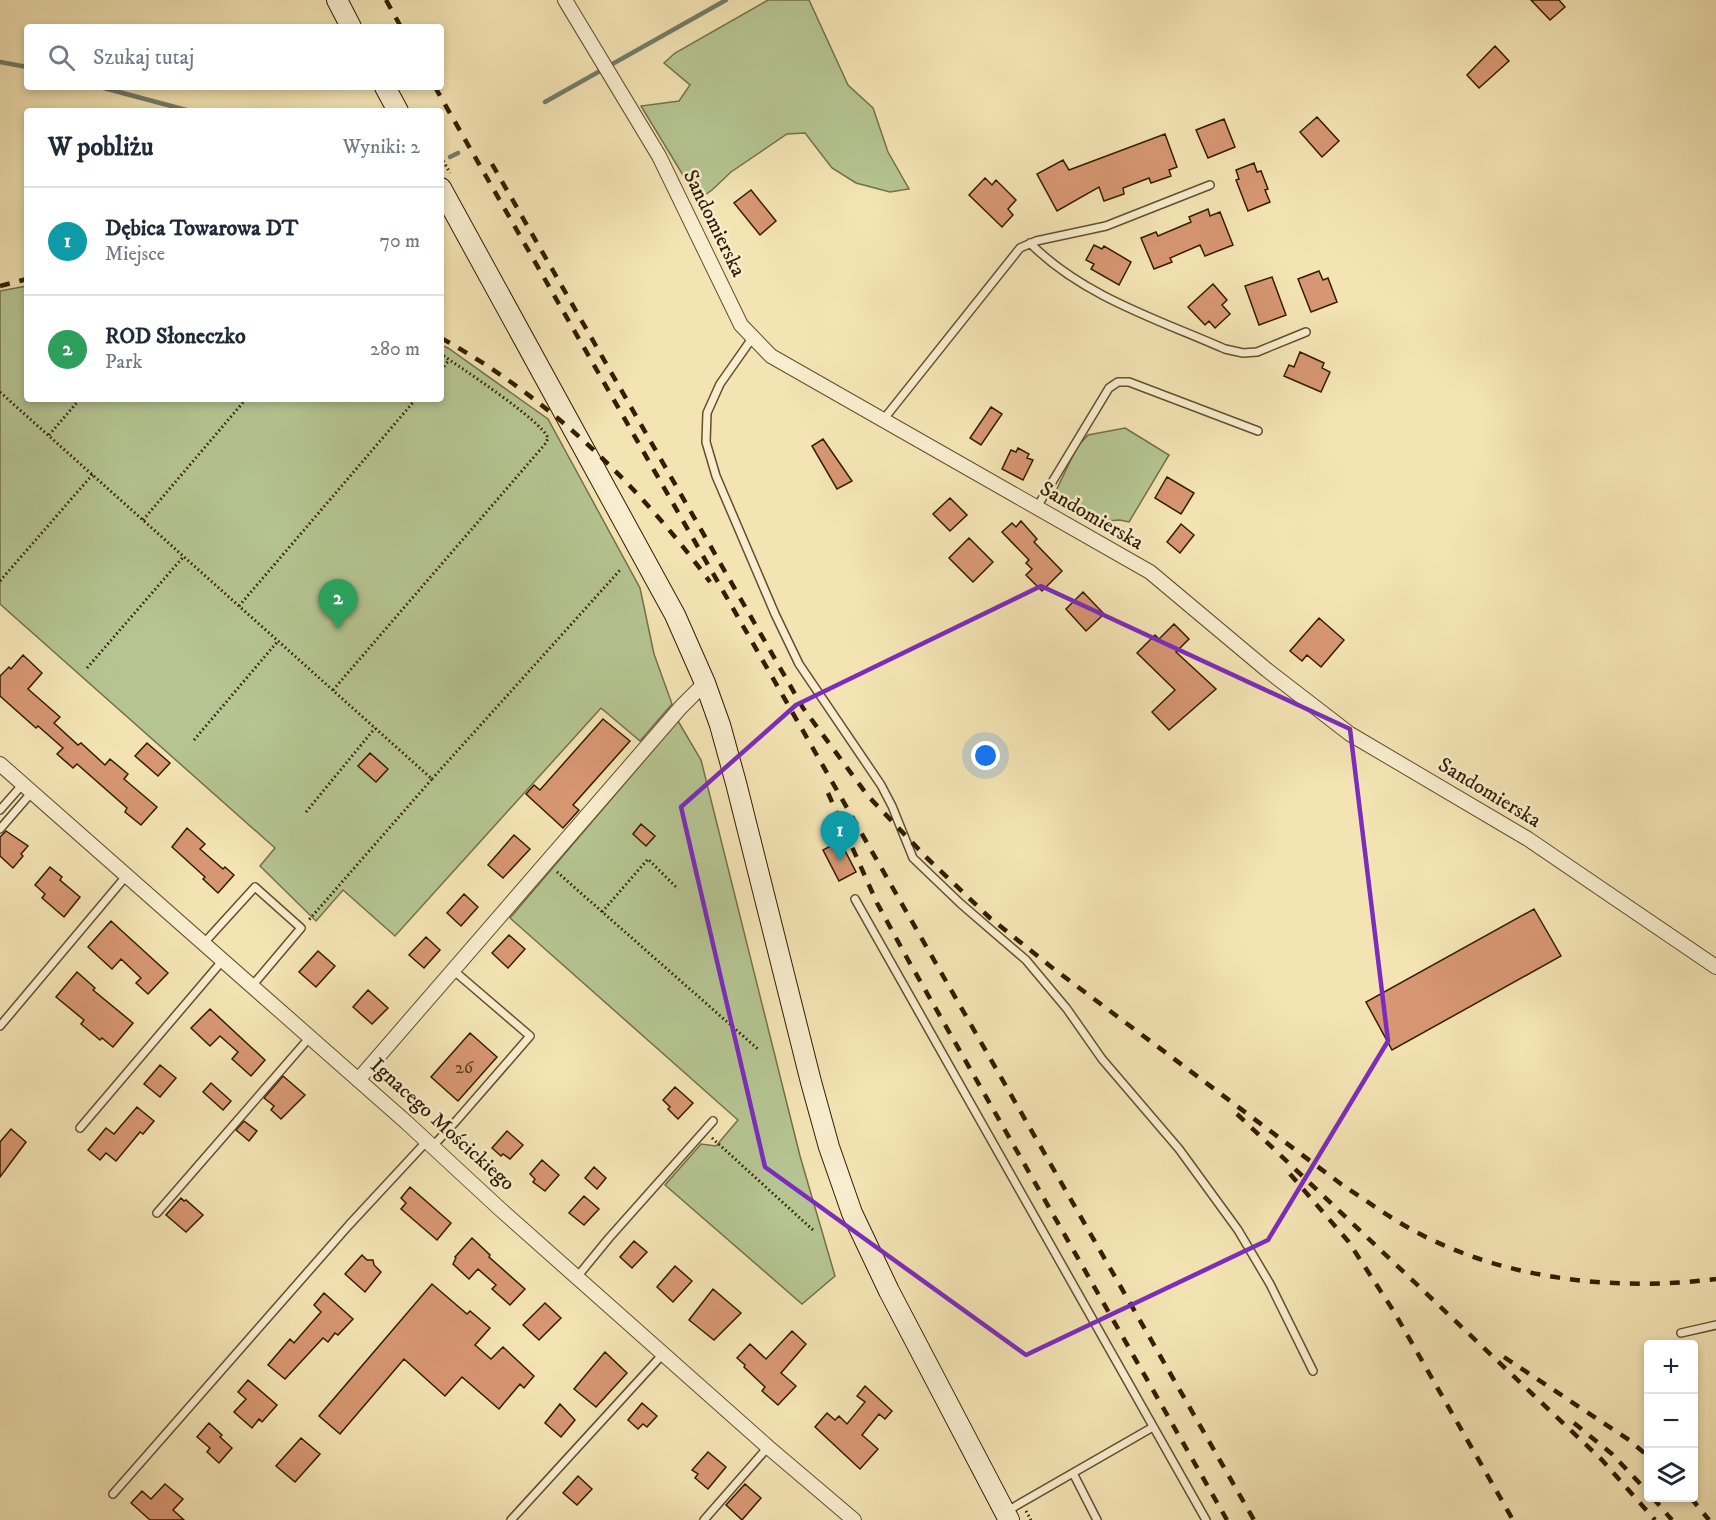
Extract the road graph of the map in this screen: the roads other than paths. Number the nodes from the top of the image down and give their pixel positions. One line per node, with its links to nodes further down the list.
1 (337, 0): 3 (street)
2 (566, 0): 10 (street, Sandomierska)
3 (349, 24)
4 (387, 90): 5 (street)
5 (396, 108)
6 (1210, 185): 8 (lane)
7 (444, 193): 14 (street)
8 (1030, 243): 9 (lane); 11 (lane)
9 (1306, 332)
10 (753, 337): 11 (street, Sandomierska); 37 (lane)
11 (883, 420): 13 (street, Sandomierska)
12 (1258, 431): 13 (lane)
13 (1037, 507): 23 (street, Sandomierska)
14 (705, 683): 24 (street); 42 (street)
15 (0, 764): 16 (street, Ignacego Mościckiego)
16 (28, 788): 17 (lane); 18 (lane); 19 (street, Ignacego Mościckiego)
17 (0, 810)
18 (0, 829)
19 (127, 875): 21 (street, Ignacego Mościckiego); 26 (lane)
20 (855, 899): 38 (lane)
21 (204, 943): 22 (street, Ignacego Mościckiego); 25 (lane)
22 (223, 960): 25 (street, Ignacego Mościckiego); 30 (lane)
23 (1716, 967)
24 (453, 970): 28 (street); 31 (lane)
25 (252, 986): 27 (street, Ignacego Mościckiego)
26 (0, 1026)
27 (310, 1037): 28 (street, Ignacego Mościckiego); 32 (lane)
28 (358, 1080): 31 (street, Ignacego Mościckiego)
29 (713, 1121): 33 (lane)
30 (80, 1128)
31 (430, 1143): 33 (street, Ignacego Mościckiego); 41 (lane)
32 (158, 1213)
33 (577, 1277): 36 (street, Ignacego Mościckiego)
34 (1716, 1325): 35 (lane)
35 (1681, 1333)
36 (663, 1354): 39 (street, Ignacego Mościckiego); 43 (lane)
37 (1313, 1371)
38 (1153, 1427): 40 (lane); 47 (lane)
39 (768, 1446): 44 (lane); 45 (street, Ignacego Mościckiego)
40 (1073, 1473): 42 (lane); 46 (lane)
41 (113, 1494)
42 (1007, 1518)
43 (511, 1520)
44 (704, 1520)
45 (854, 1520)
46 (1097, 1520)
47 (1206, 1520)

